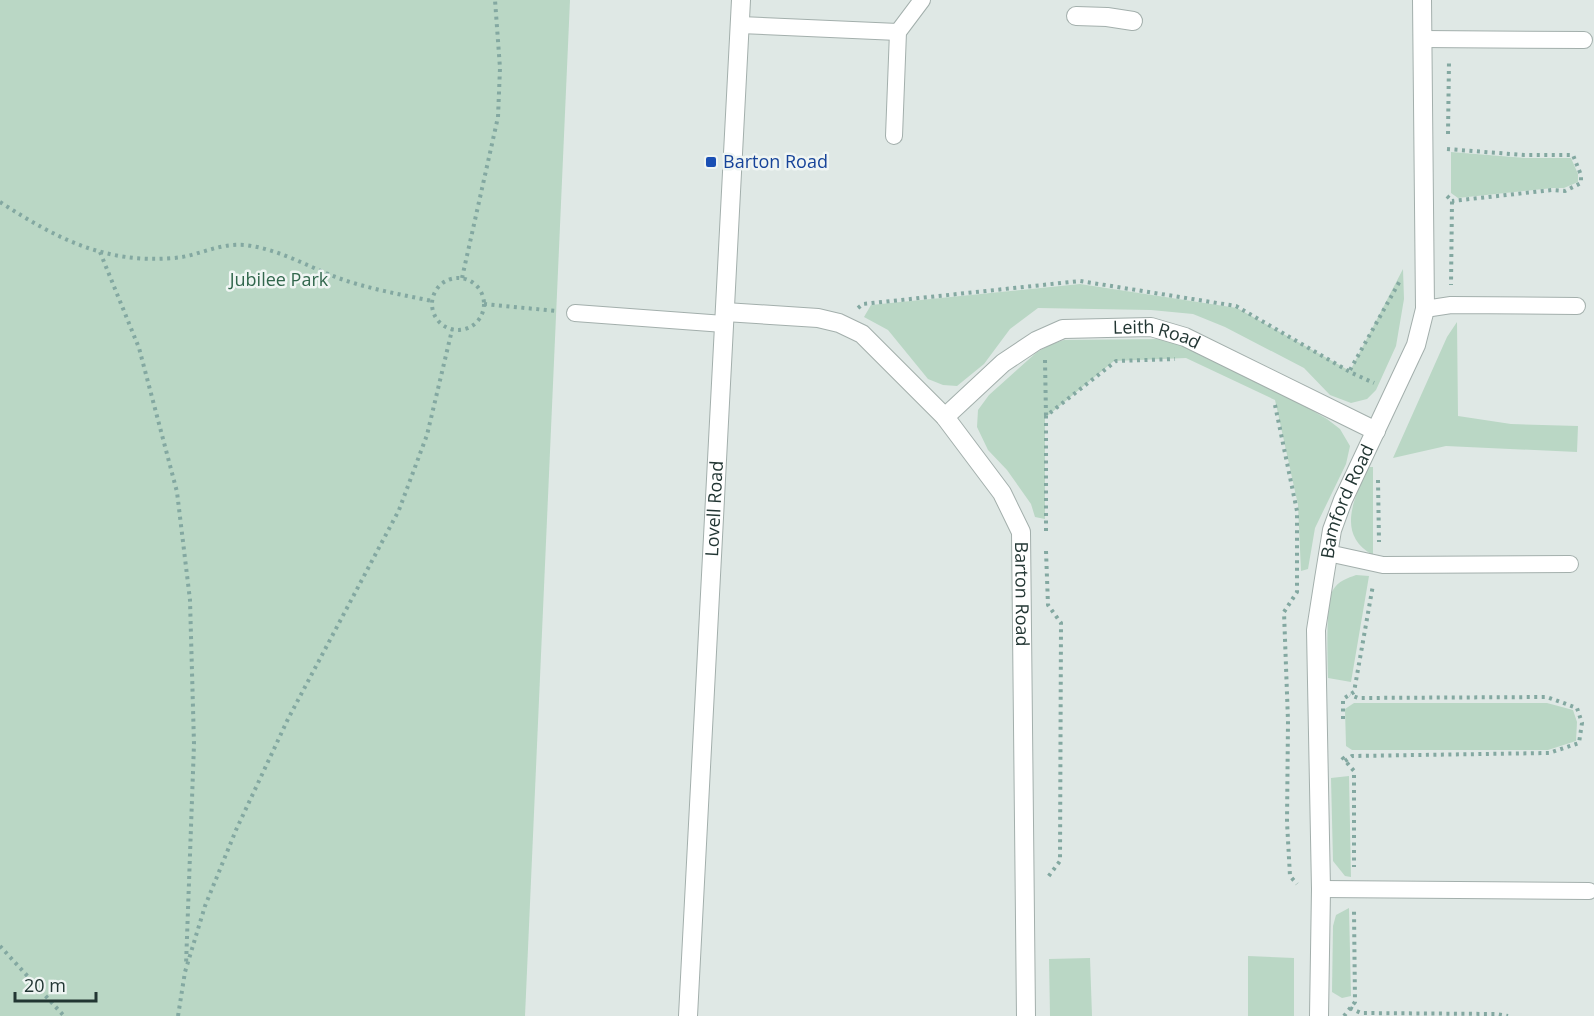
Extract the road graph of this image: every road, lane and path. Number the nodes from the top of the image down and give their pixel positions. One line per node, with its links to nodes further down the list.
1 (495, 0): 21 (path)
2 (741, 0): 8 (street, Lovell Road)
3 (922, 0): 9 (lane)
4 (1422, 0): 10 (street, Bamford Road)
5 (1108, 8): 6 (street); 7 (street)
6 (1076, 16)
7 (1133, 21)
8 (740, 24): 9 (lane); 28 (street, Lovell Road)
9 (898, 32): 13 (lane)
10 (1422, 39): 11 (lane); 20 (street, Bamford Road)
11 (1448, 39): 12 (lane); 14 (path)
12 (1584, 40)
13 (894, 136)
14 (1447, 149): 15 (path); 17 (path)
15 (1447, 158)
16 (1447, 187): 17 (path)
17 (1452, 201): 24 (path)
18 (0, 202): 19 (path)
19 (100, 252): 22 (path); 50 (path)
20 (1424, 255): 26 (street, Bamford Road); 32 (path)
21 (462, 279): 22 (path); 23 (path)
22 (432, 301): 29 (path)
23 (484, 304): 27 (path); 29 (path)
24 (1451, 305): 25 (lane); 26 (lane)
25 (1577, 306)
26 (1425, 309): 36 (street, Bamford Road)
27 (575, 313): 28 (lane)
28 (725, 318): 34 (street, Barton Road); 54 (street, Lovell Road)
29 (452, 330): 50 (path)
30 (1044, 338): 34 (street, Leith Road); 35 (path); 36 (street, Leith Road)
31 (1185, 359): 35 (path)
32 (1350, 370)
33 (1274, 401): 45 (path)
34 (945, 417): 48 (street, Barton Road)
35 (1046, 417): 38 (path)
36 (1376, 431): 40 (street, Bamford Road)
37 (1378, 473): 41 (path)
38 (1046, 535)
39 (1046, 547): 48 (path)
40 (1328, 553): 41 (lane); 45 (street, Bamford Road)
41 (1377, 563): 42 (lane); 43 (path)
42 (1570, 564)
43 (1350, 695): 44 (path); 46 (path)
44 (1343, 722)
45 (1321, 889): 46 (lane); 56 (street, Bamford Road)
46 (1354, 890): 47 (lane); 51 (path)
47 (1589, 891)
48 (1025, 895): 55 (street, Barton Road)
49 (0, 946): 52 (path)
50 (185, 972): 53 (path)
51 (1350, 1008): 57 (path); 58 (path)
52 (64, 1016)
53 (178, 1016)
54 (688, 1016)
55 (1026, 1016)
56 (1319, 1016)
57 (1344, 1016)
58 (1508, 1016)

